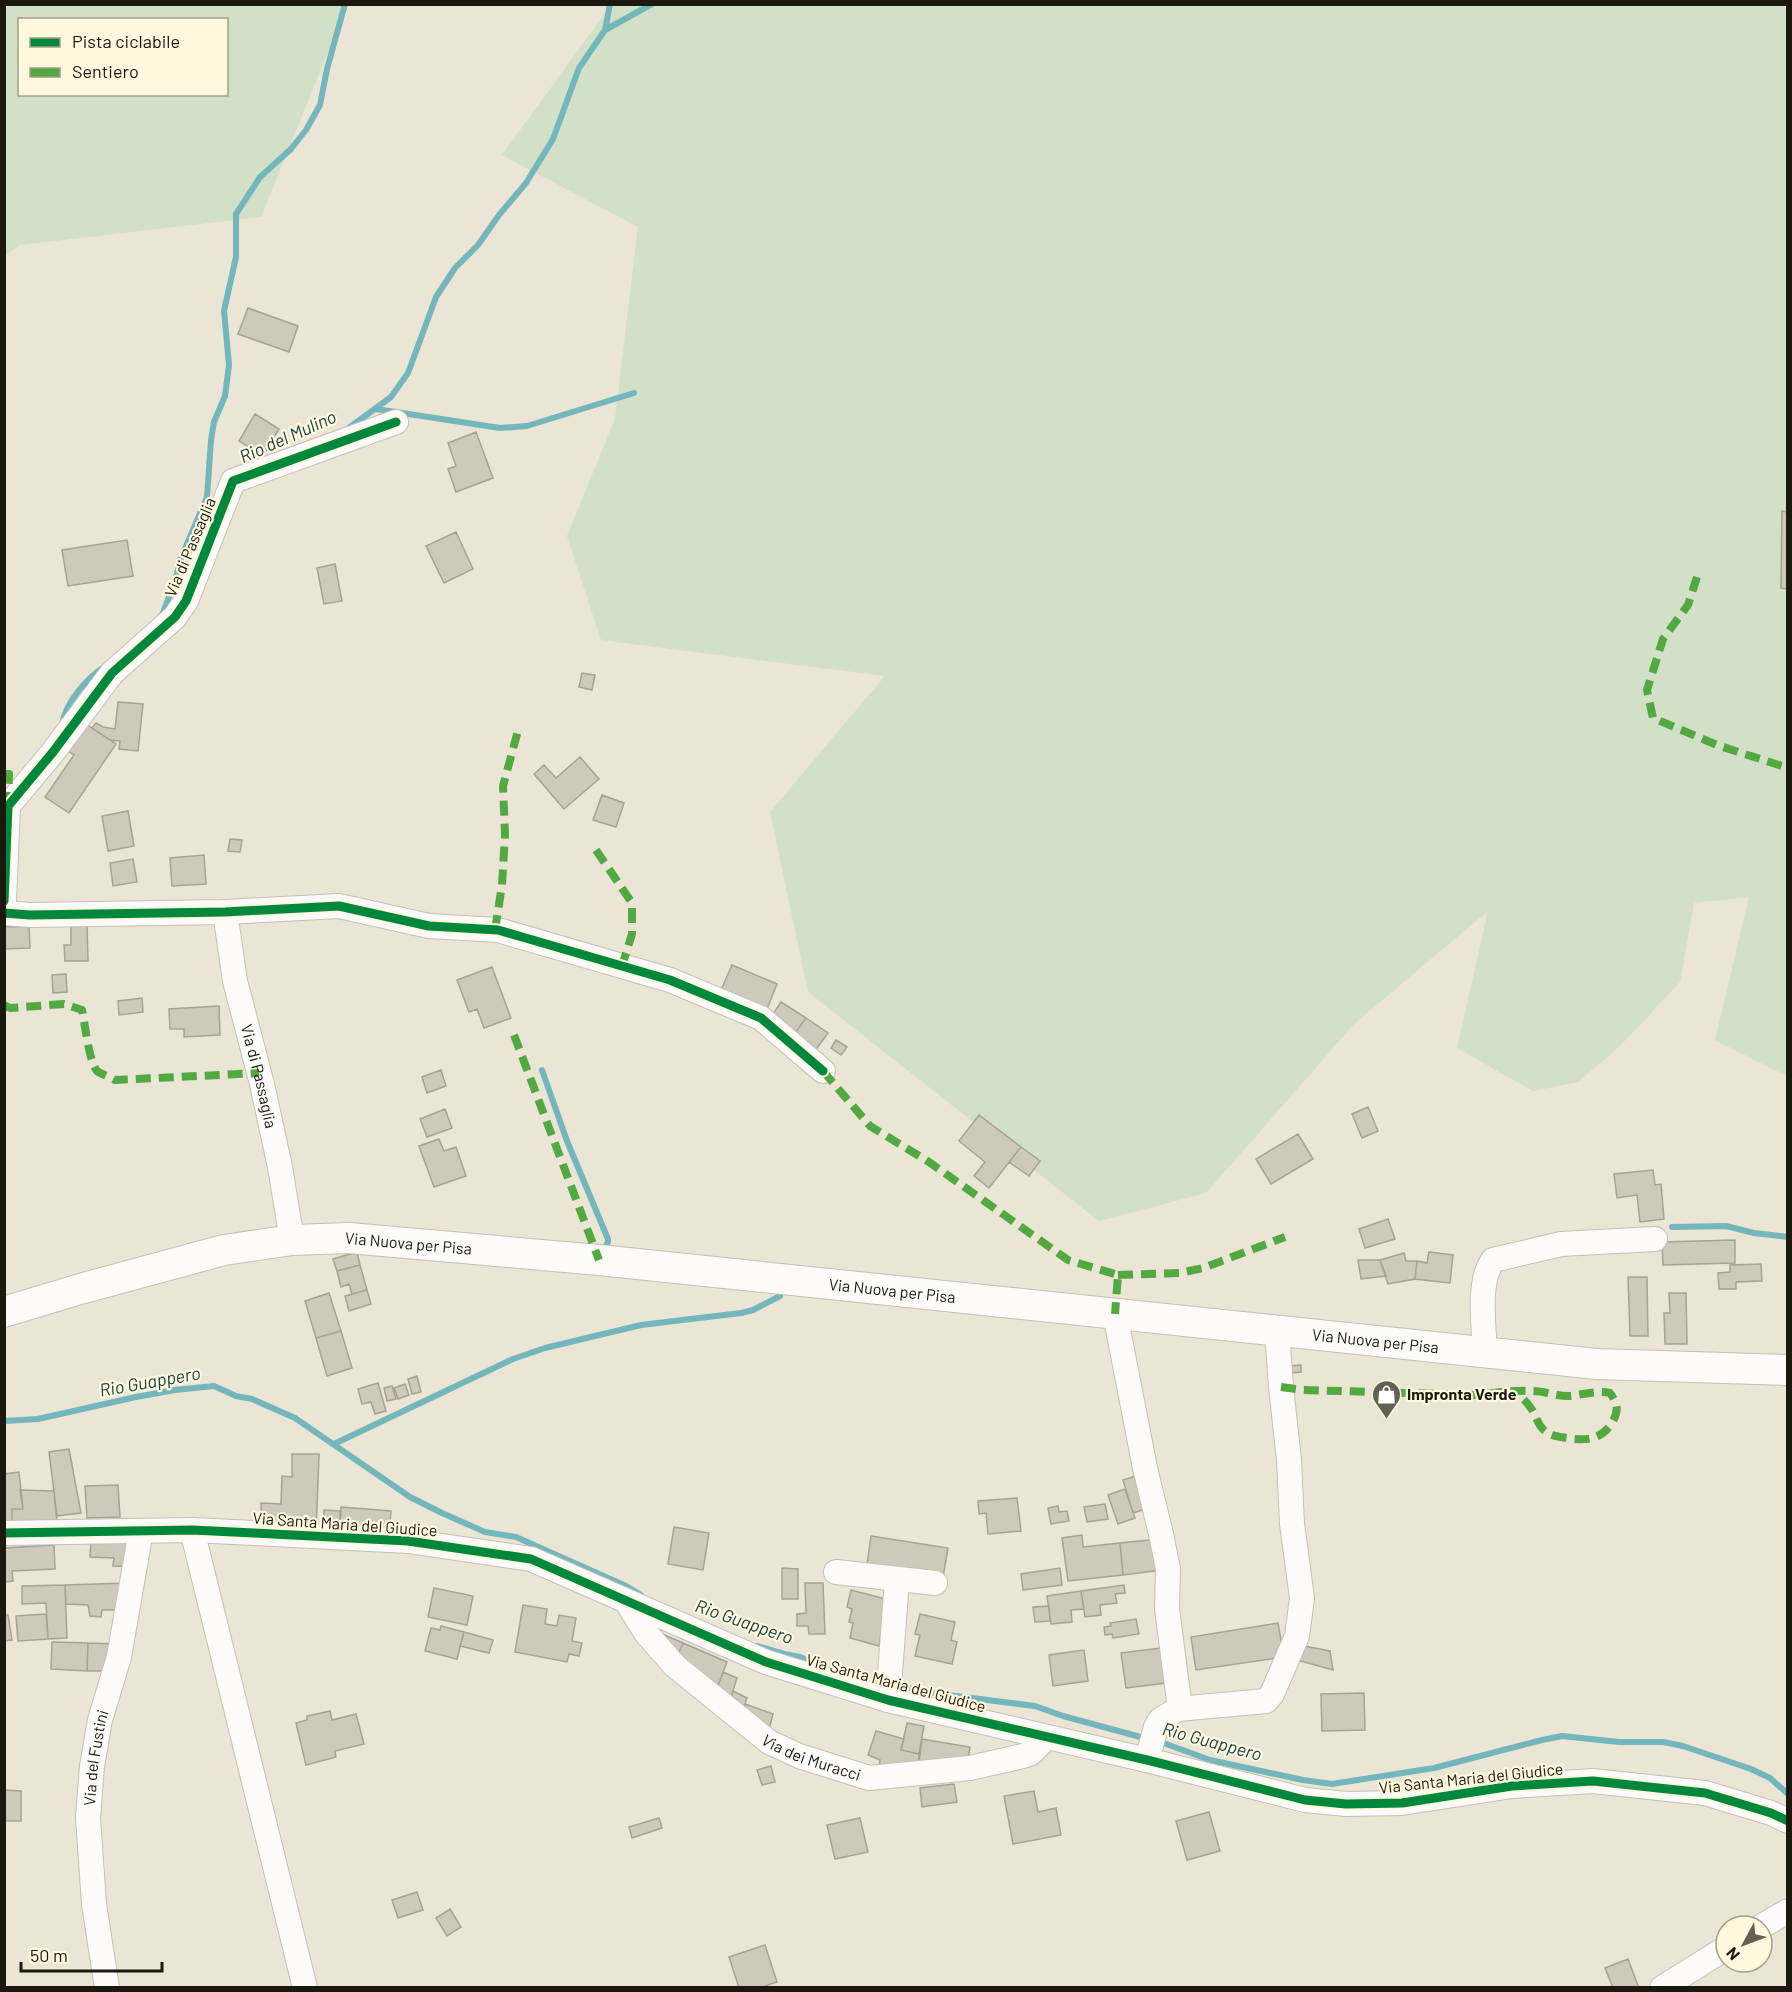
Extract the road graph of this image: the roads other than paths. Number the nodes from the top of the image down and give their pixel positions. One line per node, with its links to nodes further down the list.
1 (396, 422): 2 (street, Via di Passaglia)
2 (4, 901)
3 (4, 912): 4 (street)
4 (225, 912): 5 (street); 7 (street, Via di Passaglia)
5 (823, 1071)
6 (1655, 1239): 11 (street)
7 (292, 1240): 8 (main road, Via Nuova per Pisa); 9 (main road, Via Nuova per Pisa)
8 (4, 1312)
9 (1115, 1314): 10 (main road, Via Nuova per Pisa); 21 (street)
10 (1277, 1330): 11 (main road, Via Nuova per Pisa); 21 (street)
11 (1485, 1353): 12 (main road, Via Nuova per Pisa)
12 (1788, 1370)
13 (192, 1530): 14 (street, Via Santa Maria del Giudice); 19 (street, Via Santa Maria del Giudice); 29 (street)
14 (141, 1531): 15 (street, Via Santa Maria del Giudice); 28 (street, Via del Fustini)
15 (4, 1533)
16 (836, 1572): 17 (street)
17 (897, 1580): 18 (street); 20 (street)
18 (935, 1583)
19 (626, 1601): 20 (street, Via Santa Maria del Giudice); 22 (street, Via dei Muracci)
20 (889, 1695): 22 (street, Via Santa Maria del Giudice)
21 (1178, 1709): 23 (street)
22 (1046, 1738): 23 (street, Via Santa Maria del Giudice)
23 (1148, 1756): 24 (street, Via Santa Maria del Giudice)
24 (1788, 1821)
25 (1788, 1911): 26 (street)
26 (1774, 1919)
27 (1714, 1956): 30 (street)
28 (107, 1988)
29 (305, 1988)
30 (1662, 1988)

